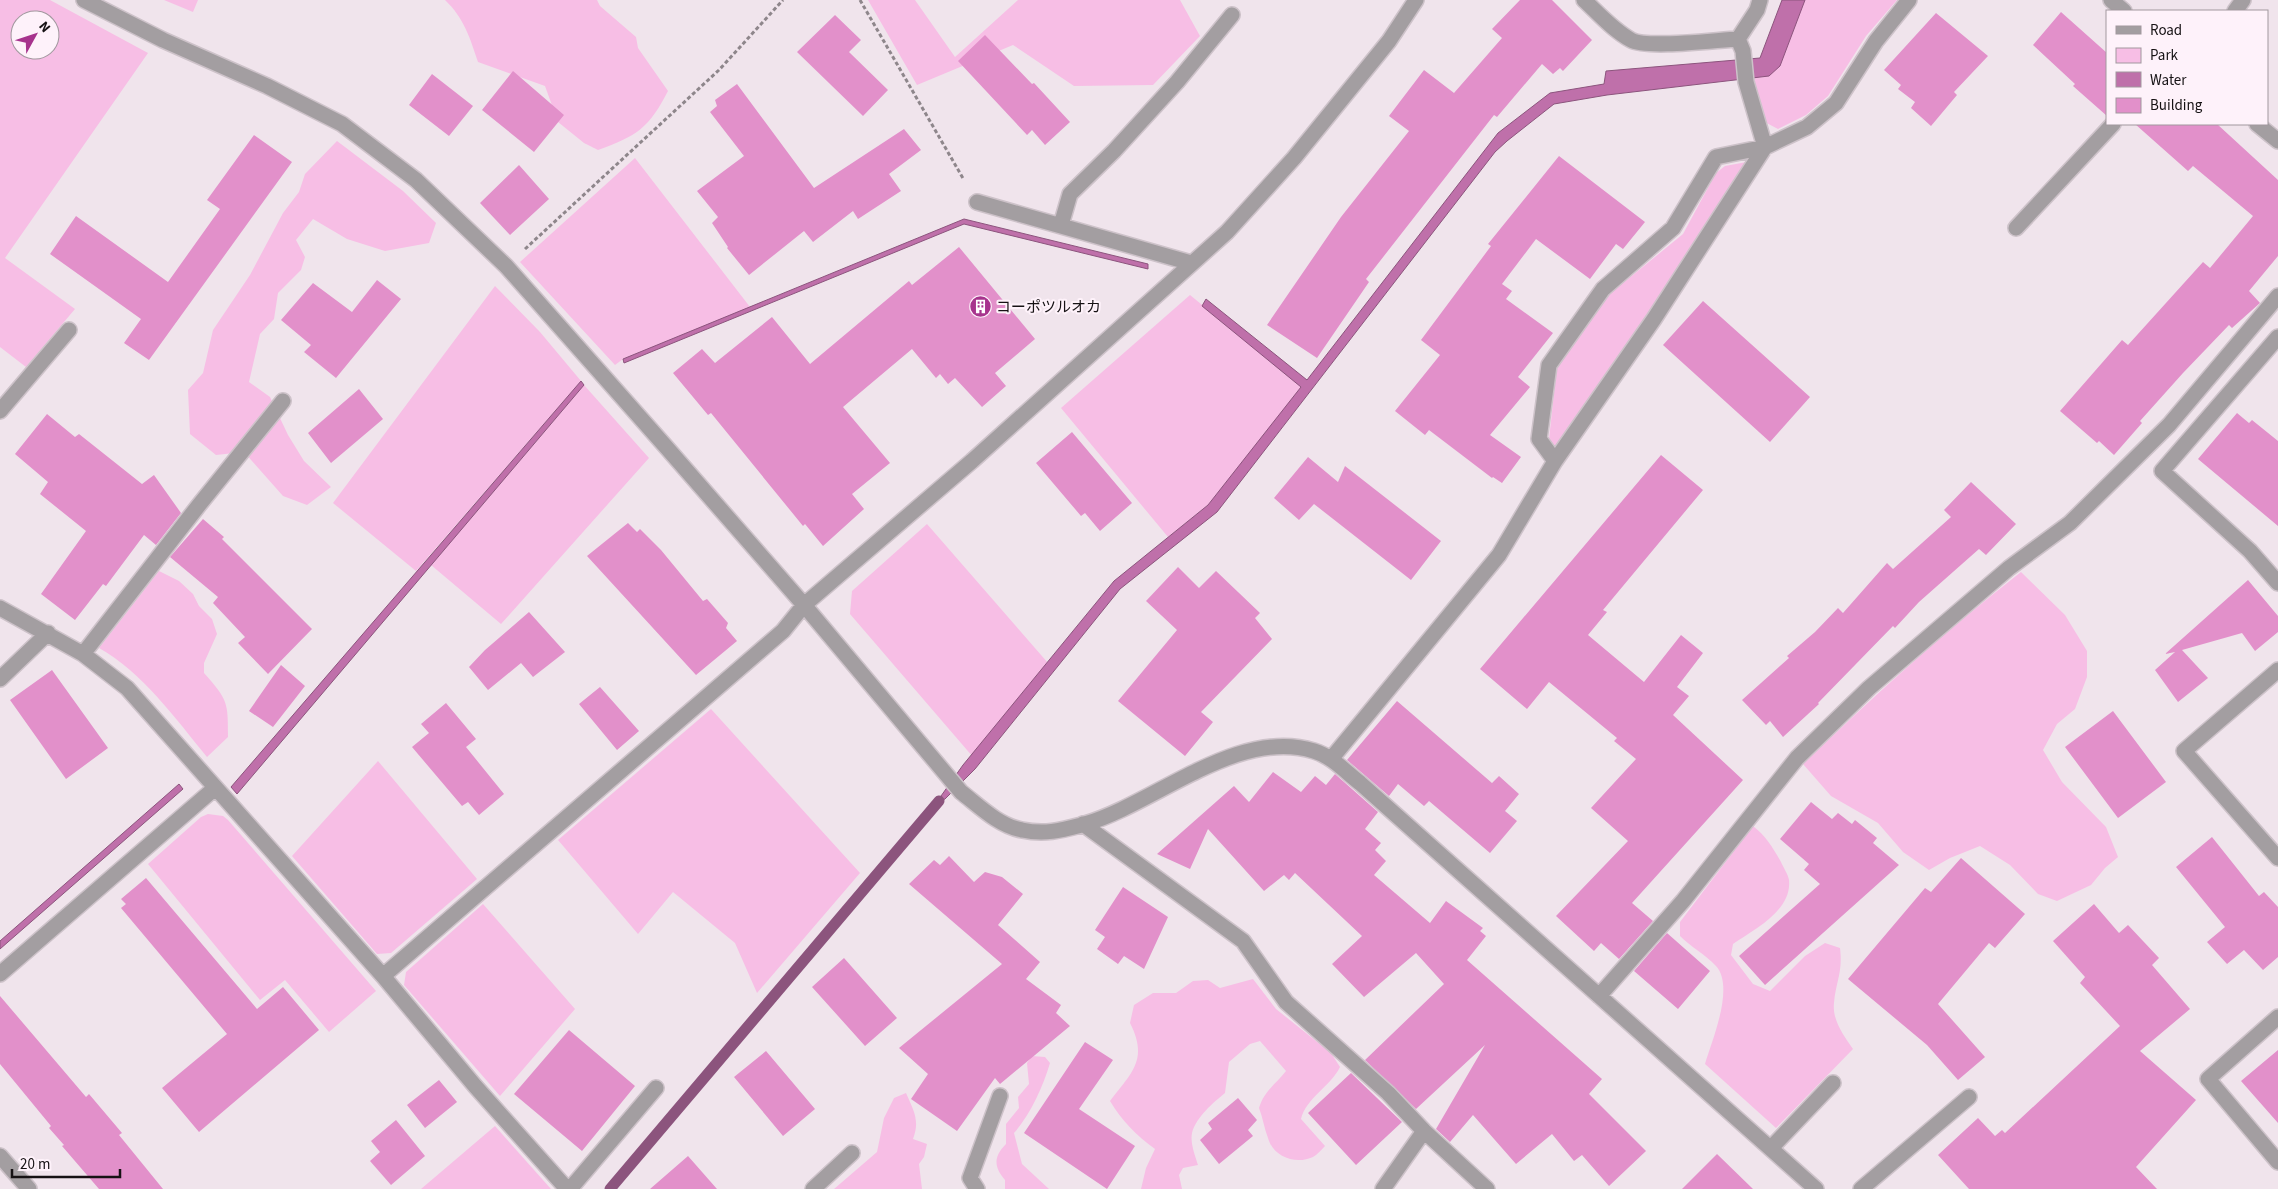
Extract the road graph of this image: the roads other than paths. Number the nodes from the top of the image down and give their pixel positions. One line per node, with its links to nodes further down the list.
1 (84, 0): 25 (street)
2 (1416, 0): 17 (street)
3 (1584, 0): 9 (street)
4 (1760, 0): 9 (street)
5 (1909, 0): 13 (street)
6 (2112, 0): 7 (street)
7 (2123, 10)
8 (1232, 15): 15 (street)
9 (1740, 45): 13 (street)
10 (2113, 125): 16 (street)
11 (2258, 125): 12 (street)
12 (2278, 141)
13 (1765, 147): 23 (street); 23 (street)
14 (977, 202): 15 (street)
15 (1061, 225): 17 (street)
16 (2016, 228)
17 (1191, 263): 25 (street)
18 (2278, 296): 37 (street)
19 (69, 330): 22 (street)
20 (2278, 337): 24 (street)
21 (283, 401): 28 (street)
22 (0, 411)
23 (1555, 461): 31 (street)
24 (2278, 583)
25 (804, 606): 33 (street); 36 (street)
26 (0, 608): 27 (street)
27 (48, 633): 28 (street); 30 (street)
28 (83, 654): 32 (street)
29 (2278, 670): 34 (street)
30 (0, 679)
31 (1331, 759): 33 (street); 37 (street)
32 (215, 788): 35 (street); 36 (street)
33 (1083, 824): 43 (street)
34 (2278, 858)
35 (0, 974)
36 (383, 976): 49 (street)
37 (1599, 996): 44 (street)
38 (2278, 1017): 47 (street)
39 (1833, 1083): 44 (street)
40 (656, 1088): 49 (street)
41 (1000, 1096): 51 (street)
42 (1969, 1097): 55 (street)
43 (1424, 1131): 52 (street); 53 (street)
44 (1772, 1148): 54 (street)
45 (852, 1153): 50 (street)
46 (0, 1156): 48 (street)
47 (2278, 1162)
48 (29, 1189)
49 (569, 1189)
50 (813, 1189)
51 (977, 1189)
52 (1383, 1189)
53 (1487, 1189)
54 (1816, 1189)
55 (1861, 1189)

